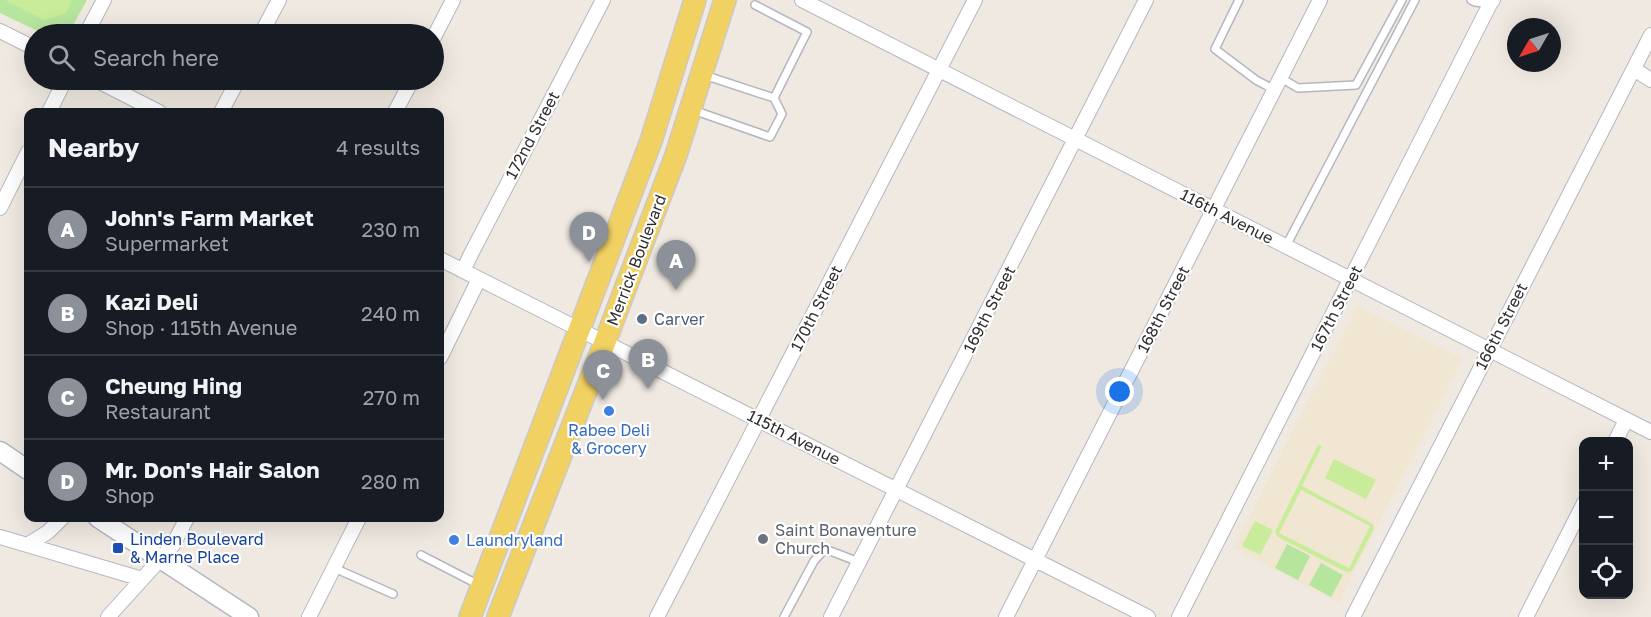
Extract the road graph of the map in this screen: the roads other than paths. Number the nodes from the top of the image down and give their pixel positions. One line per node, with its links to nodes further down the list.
1 (104, 0): 17 (street)
2 (279, 0): 18 (street)
3 (453, 0): 19 (street)
4 (603, 0): 46 (street, 172nd Street)
5 (695, 0): 38 (main road, Merrick Boulevard)
6 (725, 0): 25 (main road, Merrick Boulevard)
7 (802, 0): 24 (street, 116th Avenue)
8 (975, 0): 24 (street, 170th Street)
9 (1146, 0): 39 (street, 169th Street)
10 (1239, 0): 27 (lane)
11 (1320, 0): 27 (street, 168th Street)
12 (1402, 0): 27 (lane)
13 (1415, 0): 44 (lane)
14 (1471, 0): 15 (lane)
15 (1492, 2): 48 (street, 167th Street)
16 (755, 5): 32 (lane)
17 (91, 24)
18 (266, 24)
19 (441, 24)
20 (0, 32): 22 (street)
21 (1651, 35): 23 (street, 166th Street)
22 (24, 43)
23 (1634, 69): 26 (street); 51 (street, 166th Street)
24 (939, 70): 39 (street, 116th Avenue); 53 (street, 170th Street)
25 (701, 75): 32 (lane); 37 (main road, Merrick Boulevard)
26 (1651, 80)
27 (1278, 84): 43 (street, 168th Street)
28 (60, 90): 33 (street)
29 (116, 90): 34 (street)
30 (233, 90): 35 (street)
31 (407, 90): 36 (street)
32 (774, 98): 37 (lane)
33 (51, 108)
34 (151, 108)
35 (223, 108)
36 (397, 108)
37 (691, 109): 40 (main road, Merrick Boulevard)
38 (652, 136): 40 (main road); 49 (main road, Merrick Boulevard)
39 (1075, 140): 43 (street, 116th Avenue); 59 (street, 169th Street)
40 (680, 143): 50 (main road, Merrick Boulevard)
41 (24, 160): 42 (street)
42 (0, 208)
43 (1213, 210): 44 (street, 116th Avenue); 69 (street, 168th Street)
44 (1286, 246): 48 (street, 116th Avenue)
45 (444, 261): 46 (street, 115th Avenue)
46 (463, 271): 47 (street, 115th Avenue)
47 (479, 279): 49 (street, 115th Avenue); 52 (street)
48 (1352, 279): 51 (street, 116th Avenue); 85 (street, 167th Street)
49 (580, 329): 50 (street, 115th Avenue); 73 (main road, Merrick Boulevard)
50 (606, 342): 53 (street, 115th Avenue); 79 (main road, Merrick Boulevard)
51 (1489, 349): 54 (street, 116th Avenue); 86 (street, 166th Street)
52 (444, 350)
53 (759, 419): 59 (street, 115th Avenue); 80 (street, 170th Street)
54 (1626, 420): 55 (street, 116th Avenue); 56 (street)
55 (1651, 432)
56 (1617, 437)
57 (0, 451): 58 (main road)
58 (24, 467)
59 (897, 490): 69 (street, 115th Avenue); 70 (street, 169th Street)
60 (1579, 513): 87 (street)
61 (58, 522): 66 (street)
62 (104, 522): 68 (main road)
63 (185, 522): 68 (street)
64 (357, 522): 71 (street)
65 (0, 537): 66 (street)
66 (27, 545): 72 (street)
67 (421, 555): 73 (lane)
68 (159, 559): 72 (street); 76 (main road)
69 (1035, 560): 83 (street, 168th Street); 84 (street, 115th Avenue)
70 (860, 562): 81 (lane); 82 (street, 169th Street)
71 (334, 567): 74 (lane); 77 (street)
72 (142, 579): 75 (street)
73 (482, 586): 78 (main road, Merrick Boulevard)
74 (393, 594)
75 (108, 617)
76 (249, 617)
77 (309, 617)
78 (470, 617)
79 (498, 617)
80 (657, 617)
81 (784, 617)
82 (831, 617)
83 (1006, 617)
84 (1148, 617)
85 (1179, 617)
86 (1353, 617)
87 (1526, 617)

